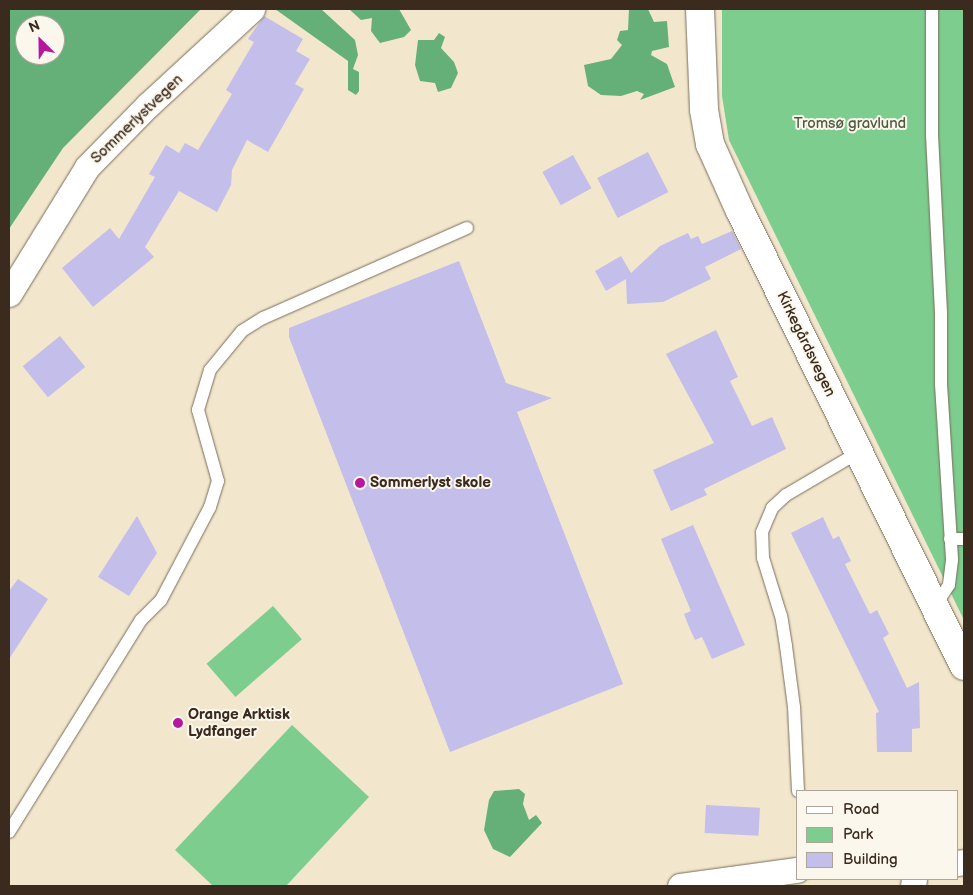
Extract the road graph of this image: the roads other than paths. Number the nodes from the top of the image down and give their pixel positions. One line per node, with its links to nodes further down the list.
1 (252, 9): 5 (street, Sommerlystvegen)
2 (700, 9): 6 (street, Kirkegårdsvegen)
3 (932, 9): 8 (lane)
4 (467, 228): 12 (lane)
5 (9, 294)
6 (859, 452): 9 (street, Kirkegårdsvegen); 11 (lane)
7 (964, 538): 8 (lane)
8 (950, 539): 9 (lane)
9 (936, 606): 10 (street, Kirkegårdsvegen)
10 (964, 666)
11 (798, 790)
12 (9, 832)
13 (796, 870): 14 (street)
14 (680, 886)

